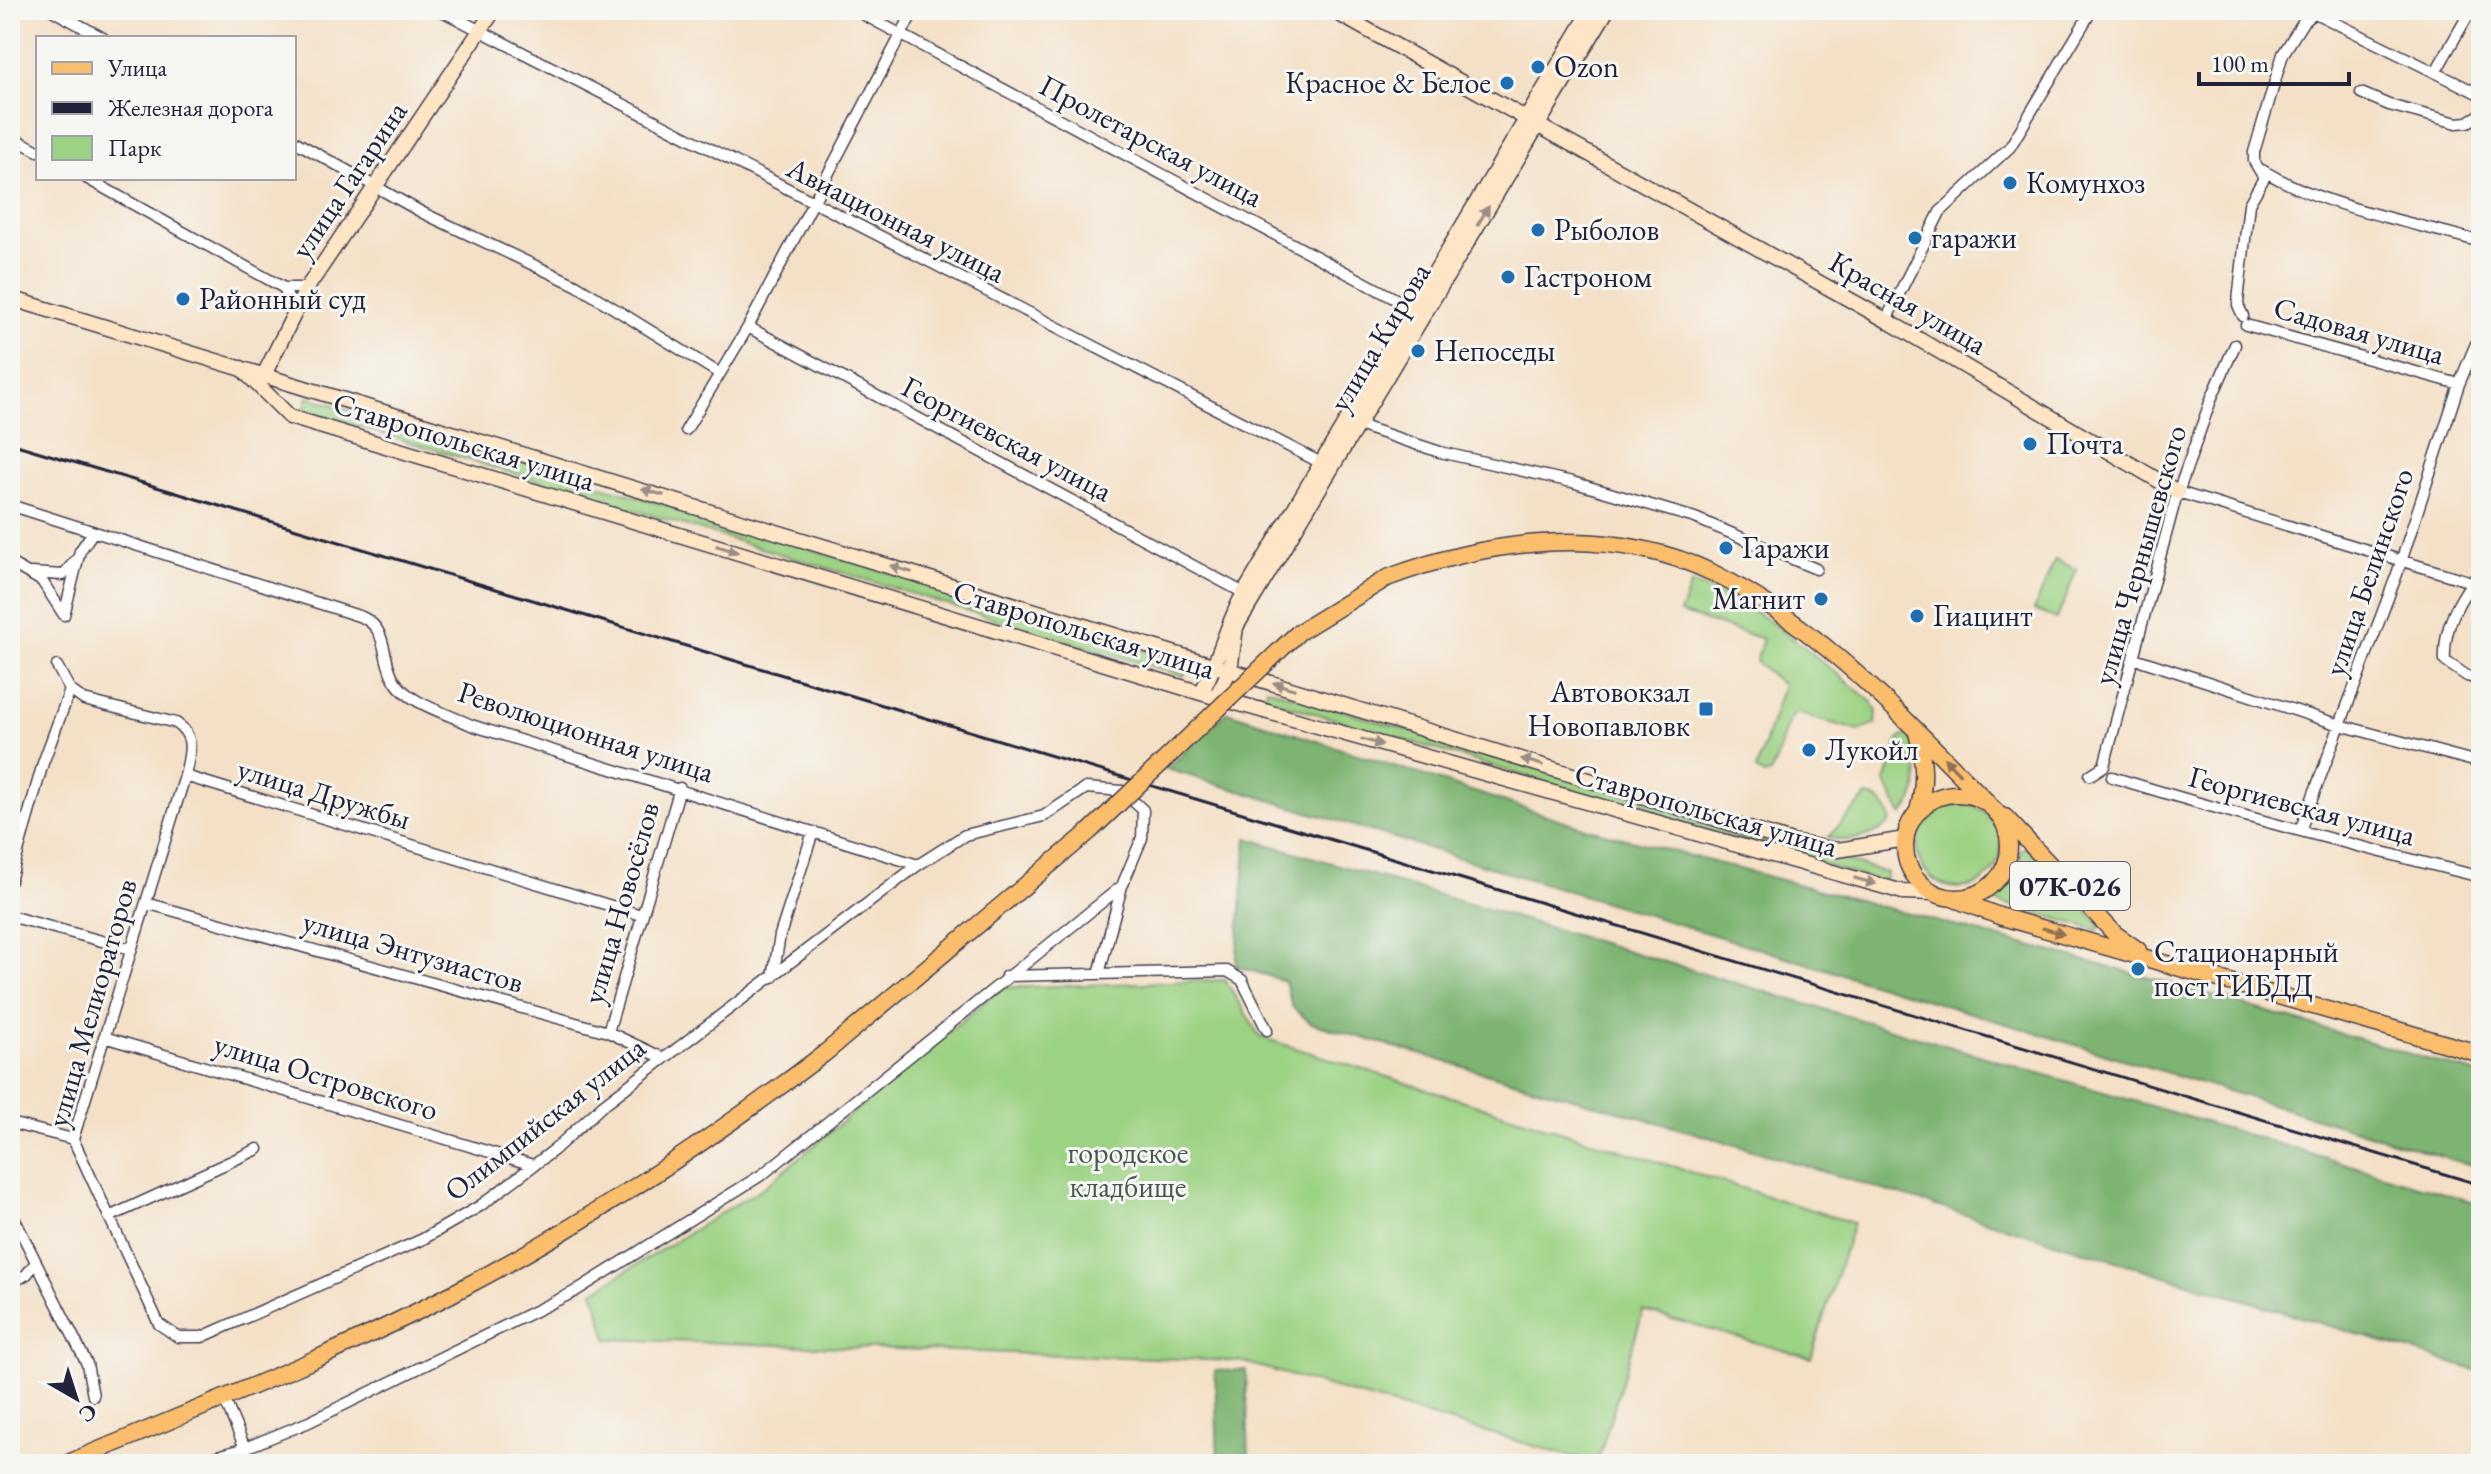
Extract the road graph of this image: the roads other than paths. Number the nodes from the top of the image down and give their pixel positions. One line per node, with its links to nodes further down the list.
1 (52, 10): 14 (street)
2 (440, 10): 12 (street, Авиационная улица)
3 (494, 10): 12 (main road, улица Гагарина)
4 (855, 10): 13 (street, Пролетарская улица)
5 (914, 10): 13 (street)
6 (1332, 10): 19 (main road, Красная улица)
7 (1591, 10): 19 (main road, улица Кирова)
8 (1607, 10): 19 (main road, улица Кирова)
9 (2092, 10): 33 (street)
10 (2471, 10): 15 (street)
11 (2313, 11): 15 (street); 23 (street)
12 (480, 32): 25 (main road, улица Гагарина); 26 (street, Авиационная улица)
13 (902, 34): 26 (street); 32 (street, Пролетарская улица)
14 (99, 36)
15 (2436, 71): 17 (street)
16 (2361, 93): 18 (street)
17 (2481, 95)
18 (2481, 114)
19 (1532, 119): 32 (main road, улица Кирова); 33 (main road, Красная улица)
20 (10, 136): 22 (street)
21 (296, 142): 25 (street)
22 (36, 150)
23 (2262, 170): 27 (street); 39 (street, Садовая улица)
24 (90, 180): 28 (street)
25 (377, 187): 29 (main road, улица Гагарина); 37 (street)
26 (813, 205): 34 (street); 42 (street, Авиационная улица)
27 (2481, 242)
28 (284, 288): 29 (street); 31 (street)
29 (307, 288): 31 (main road, улица Гагарина)
30 (10, 298): 38 (main road, Ставропольская улица)
31 (293, 311): 38 (main road, улица Гагарина)
32 (1418, 312): 40 (main road, улица Кирова); 42 (main road, улица Кирова)
33 (1886, 320): 43 (main road, Красная улица)
34 (748, 327): 37 (street); 53 (street, Георгиевская улица)
35 (2481, 332): 39 (street, улица Белинского)
36 (2235, 345): 43 (street, улица Чернышевского)
37 (717, 372): 41 (street)
38 (262, 379): 56 (main road, Ставропольская улица, one-way to 38); 59 (main road, Ставропольская улица, one-way to 59)
39 (2459, 384): 47 (street, улица Белинского)
40 (1358, 425): 42 (main road, улица Кирова); 49 (street)
41 (686, 430)
42 (1328, 467): 53 (main road, улица Кирова); 56 (main road, улица Кирова)
43 (2178, 492): 47 (street, Красная улица); 54 (street, улица Чернышевского)
44 (10, 505): 45 (street, Революционная улица)
45 (93, 532): 46 (street); 67 (street, Революционная улица)
46 (80, 551): 51 (street); 51 (street)
47 (2401, 560): 52 (street, Красная улица); 61 (street, улица Белинского)
48 (10, 563): 51 (street)
49 (1816, 569)
50 (2481, 571): 52 (street)
51 (29, 573)
52 (2476, 584): 57 (street)
53 (1244, 593): 56 (main road, улица Кирова)
54 (2134, 658): 61 (street); 64 (street, улица Чернышевского)
55 (57, 666): 58 (street)
56 (1223, 667): 59 (main road, улица Кирова); 60 (main road, улица Кирова); 72 (main road, Ставропольская улица, one-way to 56)
57 (2481, 680)
58 (70, 690): 65 (street); 75 (street)
59 (1201, 693): 60 (main road, Ставропольская улица)
60 (1216, 697): 77 (main road, Ставропольская улица, one-way to 77)
61 (2340, 725): 63 (street); 70 (street, улица Белинского)
62 (1917, 730): 68 (main road, one-way to 62); 69 (main road); 102 (main road, bridge)
63 (2481, 763)
64 (2090, 775)
65 (185, 776): 79 (street, улица Мелиораторов); 80 (street, улица Дружбы)
66 (2112, 777): 70 (street, Георгиевская улица)
67 (680, 788): 71 (street, Революционная улица); 80 (street, улица Новосёлов)
68 (1992, 807): 69 (main road); 78 (main road); 83 (main road, 07К-026)
69 (1918, 811): 72 (main road)
70 (2301, 828): 74 (street, Георгиевская улица)
71 (813, 832): 73 (street, Революционная улица); 86 (street)
72 (1905, 839): 77 (main road)
73 (918, 865): 76 (street, Олимпийская улица); 86 (street, Олимпийская улица)
74 (2481, 877)
75 (10, 881)
76 (1122, 886): 84 (street); 85 (street)
77 (1934, 893): 78 (main road)
78 (1952, 898): 83 (main road, 07К-026, one-way to 83)
79 (146, 903): 82 (street, улица Мелиораторов); 88 (street, улица Энтузиастов)
80 (641, 915): 88 (street, улица Новосёлов)
81 (10, 916): 82 (street)
82 (131, 949): 89 (street, улица Мелиораторов)
83 (2146, 955): 90 (main road, 07К-026)
84 (1099, 974): 85 (street); 87 (street)
85 (1006, 976): 103 (street)
86 (773, 977): 91 (street, Олимпийская улица)
87 (1267, 1030)
88 (608, 1032): 91 (street, улица Энтузиастов)
89 (104, 1037): 93 (street, улица Мелиораторов); 95 (street, улица Островского)
90 (2481, 1054)
91 (663, 1058): 95 (street, Олимпийская улица)
92 (10, 1123): 93 (street)
93 (73, 1139): 97 (street, улица Мелиораторов)
94 (258, 1149): 97 (street)
95 (533, 1165): 100 (street, Олимпийская улица)
96 (10, 1210): 98 (street)
97 (109, 1217): 100 (street, улица Мелиораторов)
98 (36, 1262): 99 (street); 101 (street)
99 (10, 1284)
100 (159, 1324)
101 (93, 1396)
102 (223, 1396): 103 (street); 104 (main road)
103 (245, 1448): 105 (street)
104 (66, 1464)
105 (192, 1464)

